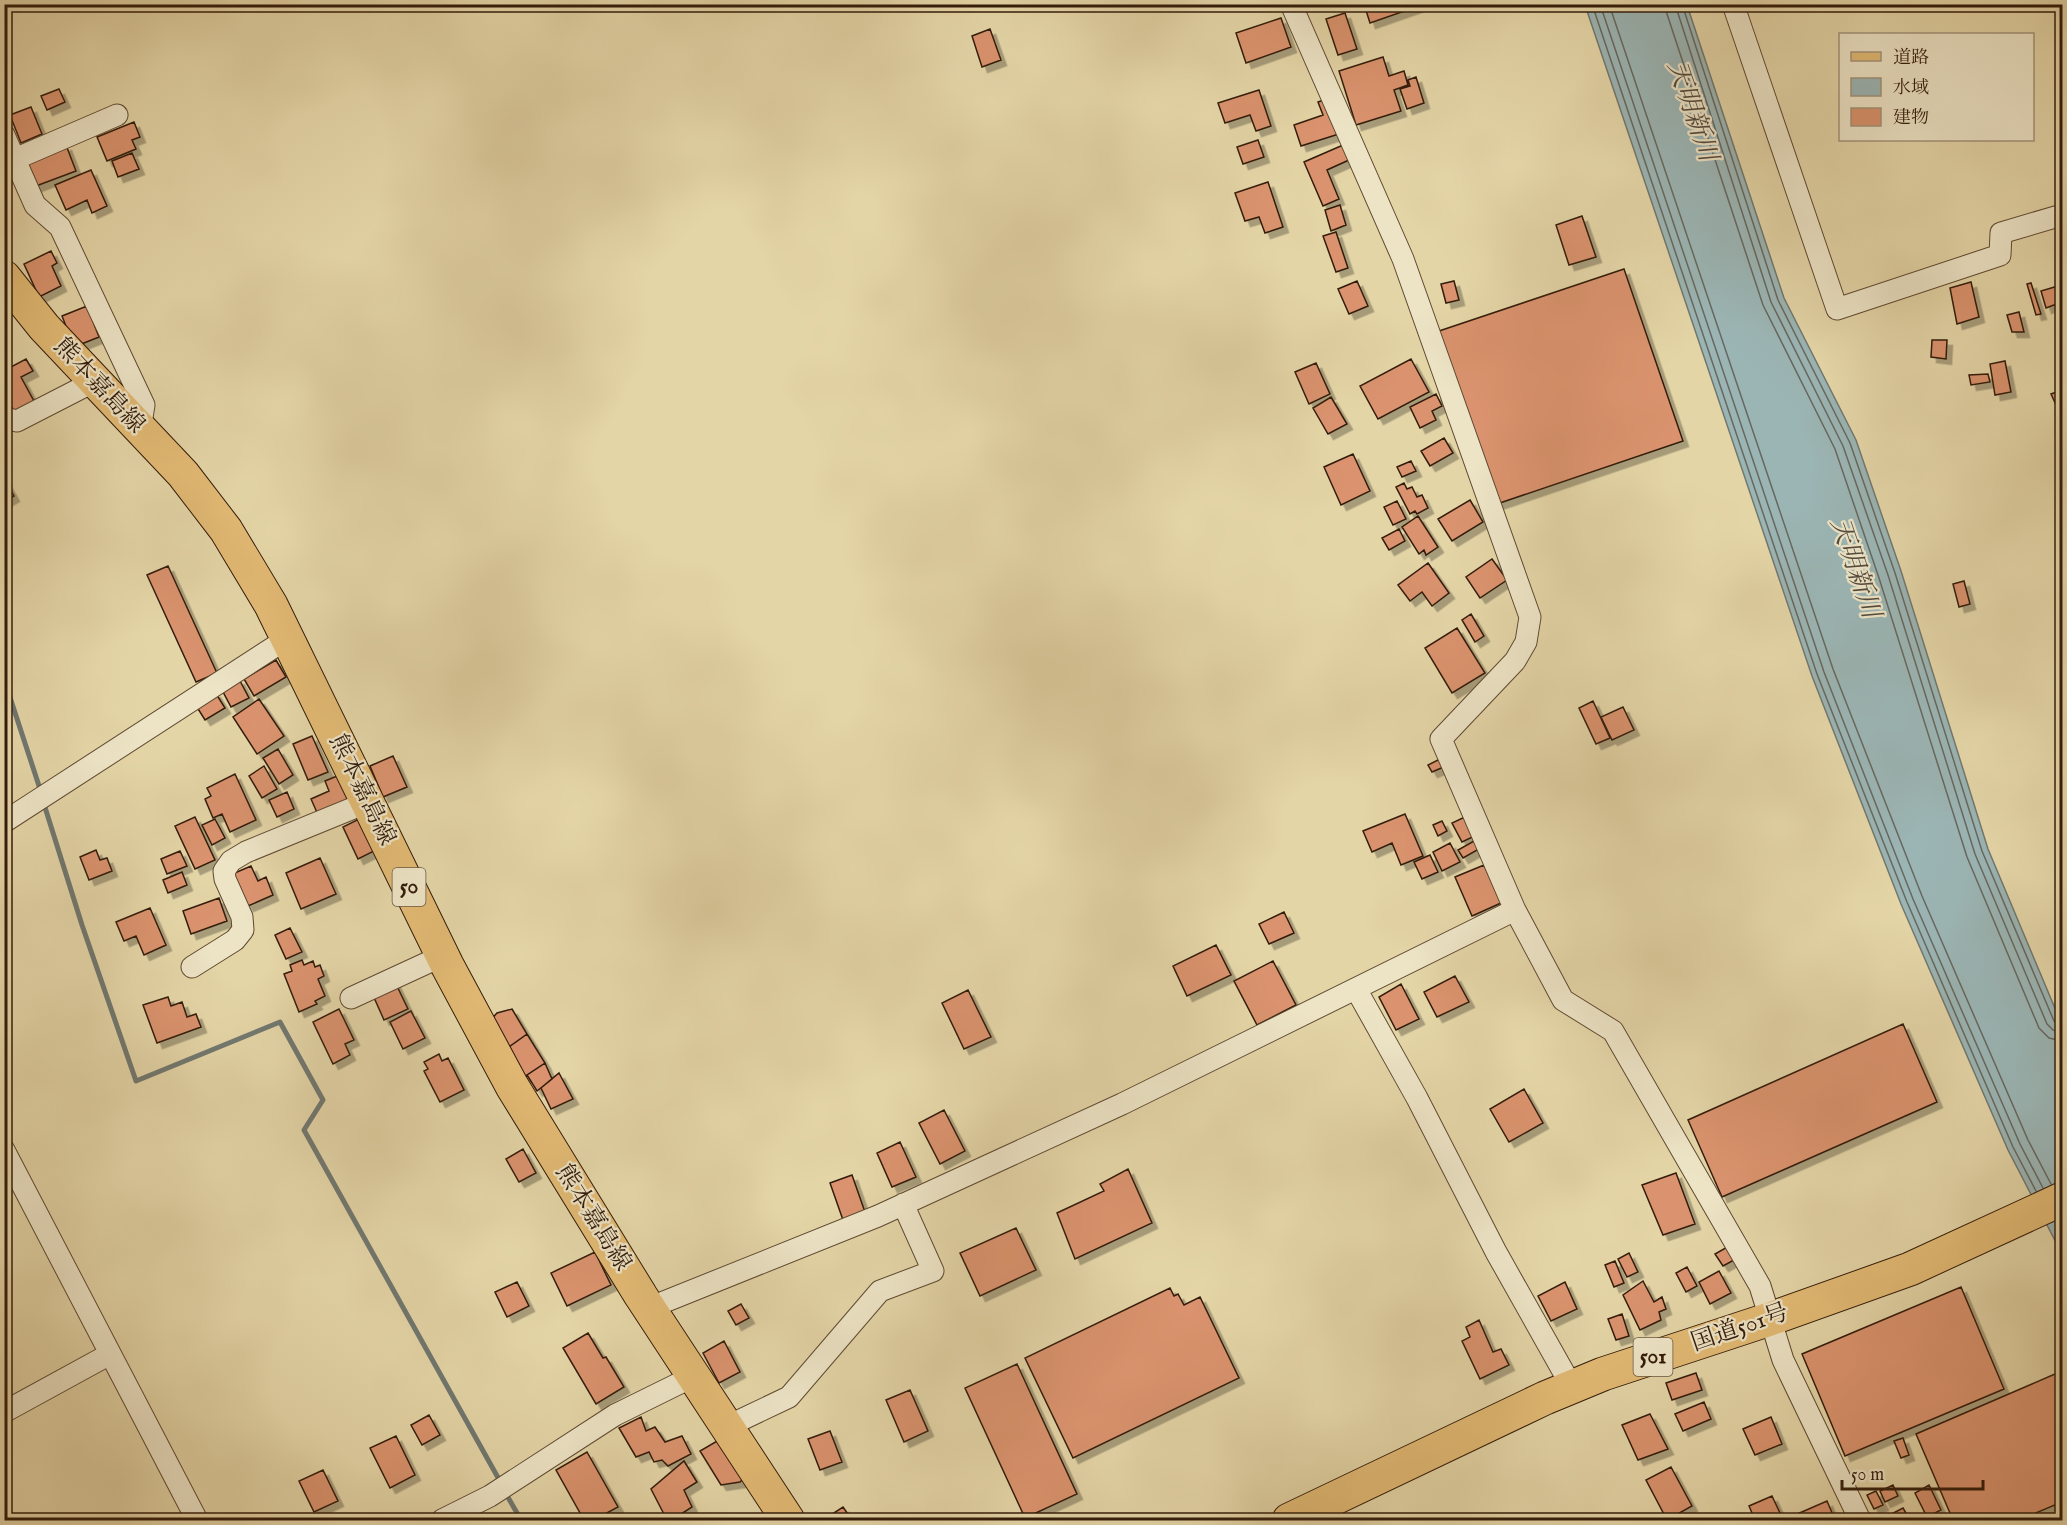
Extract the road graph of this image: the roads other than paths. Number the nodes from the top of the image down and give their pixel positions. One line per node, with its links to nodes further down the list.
1 (1291, 4): 14 (street)
2 (1733, 4): 6 (street)
3 (117, 115): 5 (street)
4 (4, 135): 5 (street)
5 (15, 159): 10 (street)
6 (2062, 215)
7 (4, 277): 8 (main road, 熊本嘉島線 / 50)
8 (94, 381): 9 (street); 10 (main road, 熊本嘉島線 / 50)
9 (4, 418)
10 (140, 430): 11 (main road, 熊本嘉島線 / 50)
11 (288, 638): 12 (main road, 熊本嘉島線 / 50); 13 (street)
12 (368, 802): 15 (main road, 熊本嘉島線 / 50); 16 (street)
13 (4, 822)
14 (1515, 910): 17 (street); 23 (street)
15 (442, 956): 18 (street); 22 (main road, 熊本嘉島線 / 50)
16 (192, 967)
17 (1356, 989): 21 (street); 26 (street)
18 (351, 998)
19 (4, 1150): 24 (street)
20 (2062, 1199): 23 (main road, 国道501号 / 501)
21 (903, 1204): 22 (street); 28 (street)
22 (649, 1308): 25 (main road, 熊本嘉島線 / 50)
23 (1770, 1319): 26 (main road, 国道501号 / 501); 33 (street)
24 (110, 1353): 27 (street); 29 (street)
25 (694, 1376): 28 (main road, 熊本嘉島線 / 50); 30 (street)
26 (1572, 1387): 32 (main road, 国道501号 / 501)
27 (4, 1412)
28 (726, 1427): 31 (main road, 熊本嘉島線 / 50)
29 (197, 1521)
30 (442, 1521)
31 (788, 1521)
32 (1289, 1521)
33 (1860, 1521)

